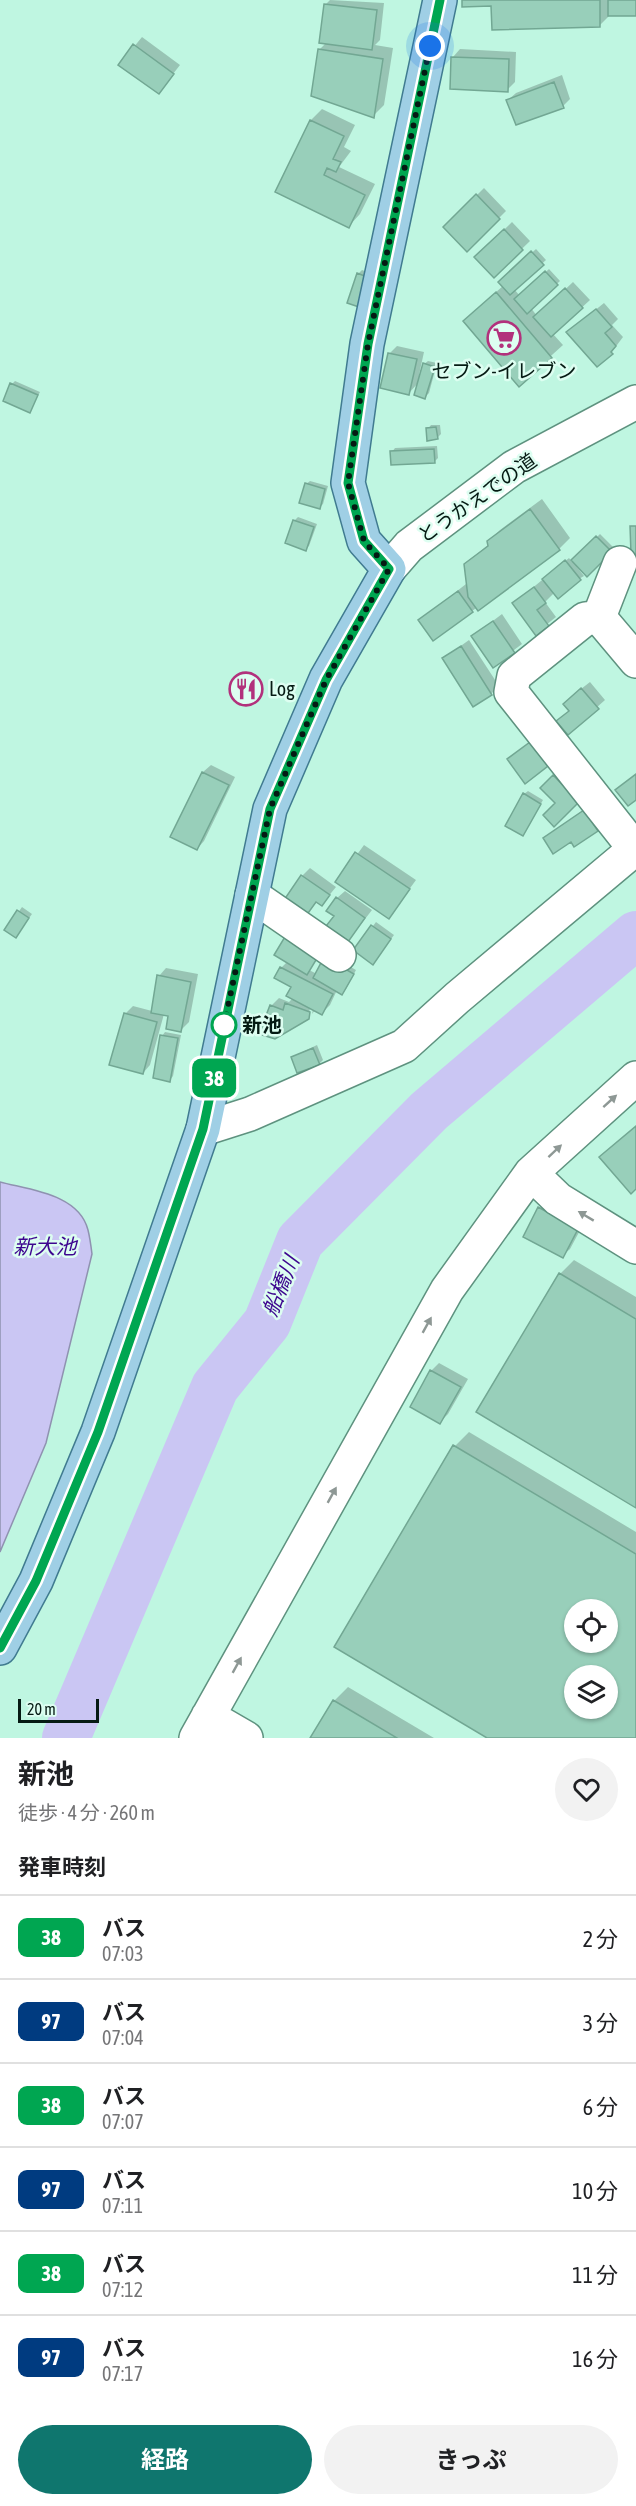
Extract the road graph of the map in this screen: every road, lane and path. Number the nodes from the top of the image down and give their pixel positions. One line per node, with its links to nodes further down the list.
1 (440, 0): 4 (main road)
2 (636, 402): 4 (street, とうかえでの道)
3 (620, 563): 5 (street)
4 (389, 569): 8 (main road)
5 (599, 617): 6 (street); 7 (street)
6 (636, 661)
7 (636, 848): 11 (street)
8 (252, 895): 9 (street); 11 (main road)
9 (339, 955)
10 (636, 1078): 12 (street, one-way to 10)
11 (203, 1129): 14 (main road)
12 (531, 1173): 13 (street, one-way to 12); 15 (street, one-way to 12)
13 (636, 1247)
14 (0, 1648)
15 (202, 1727): 16 (street)
16 (246, 1738)

